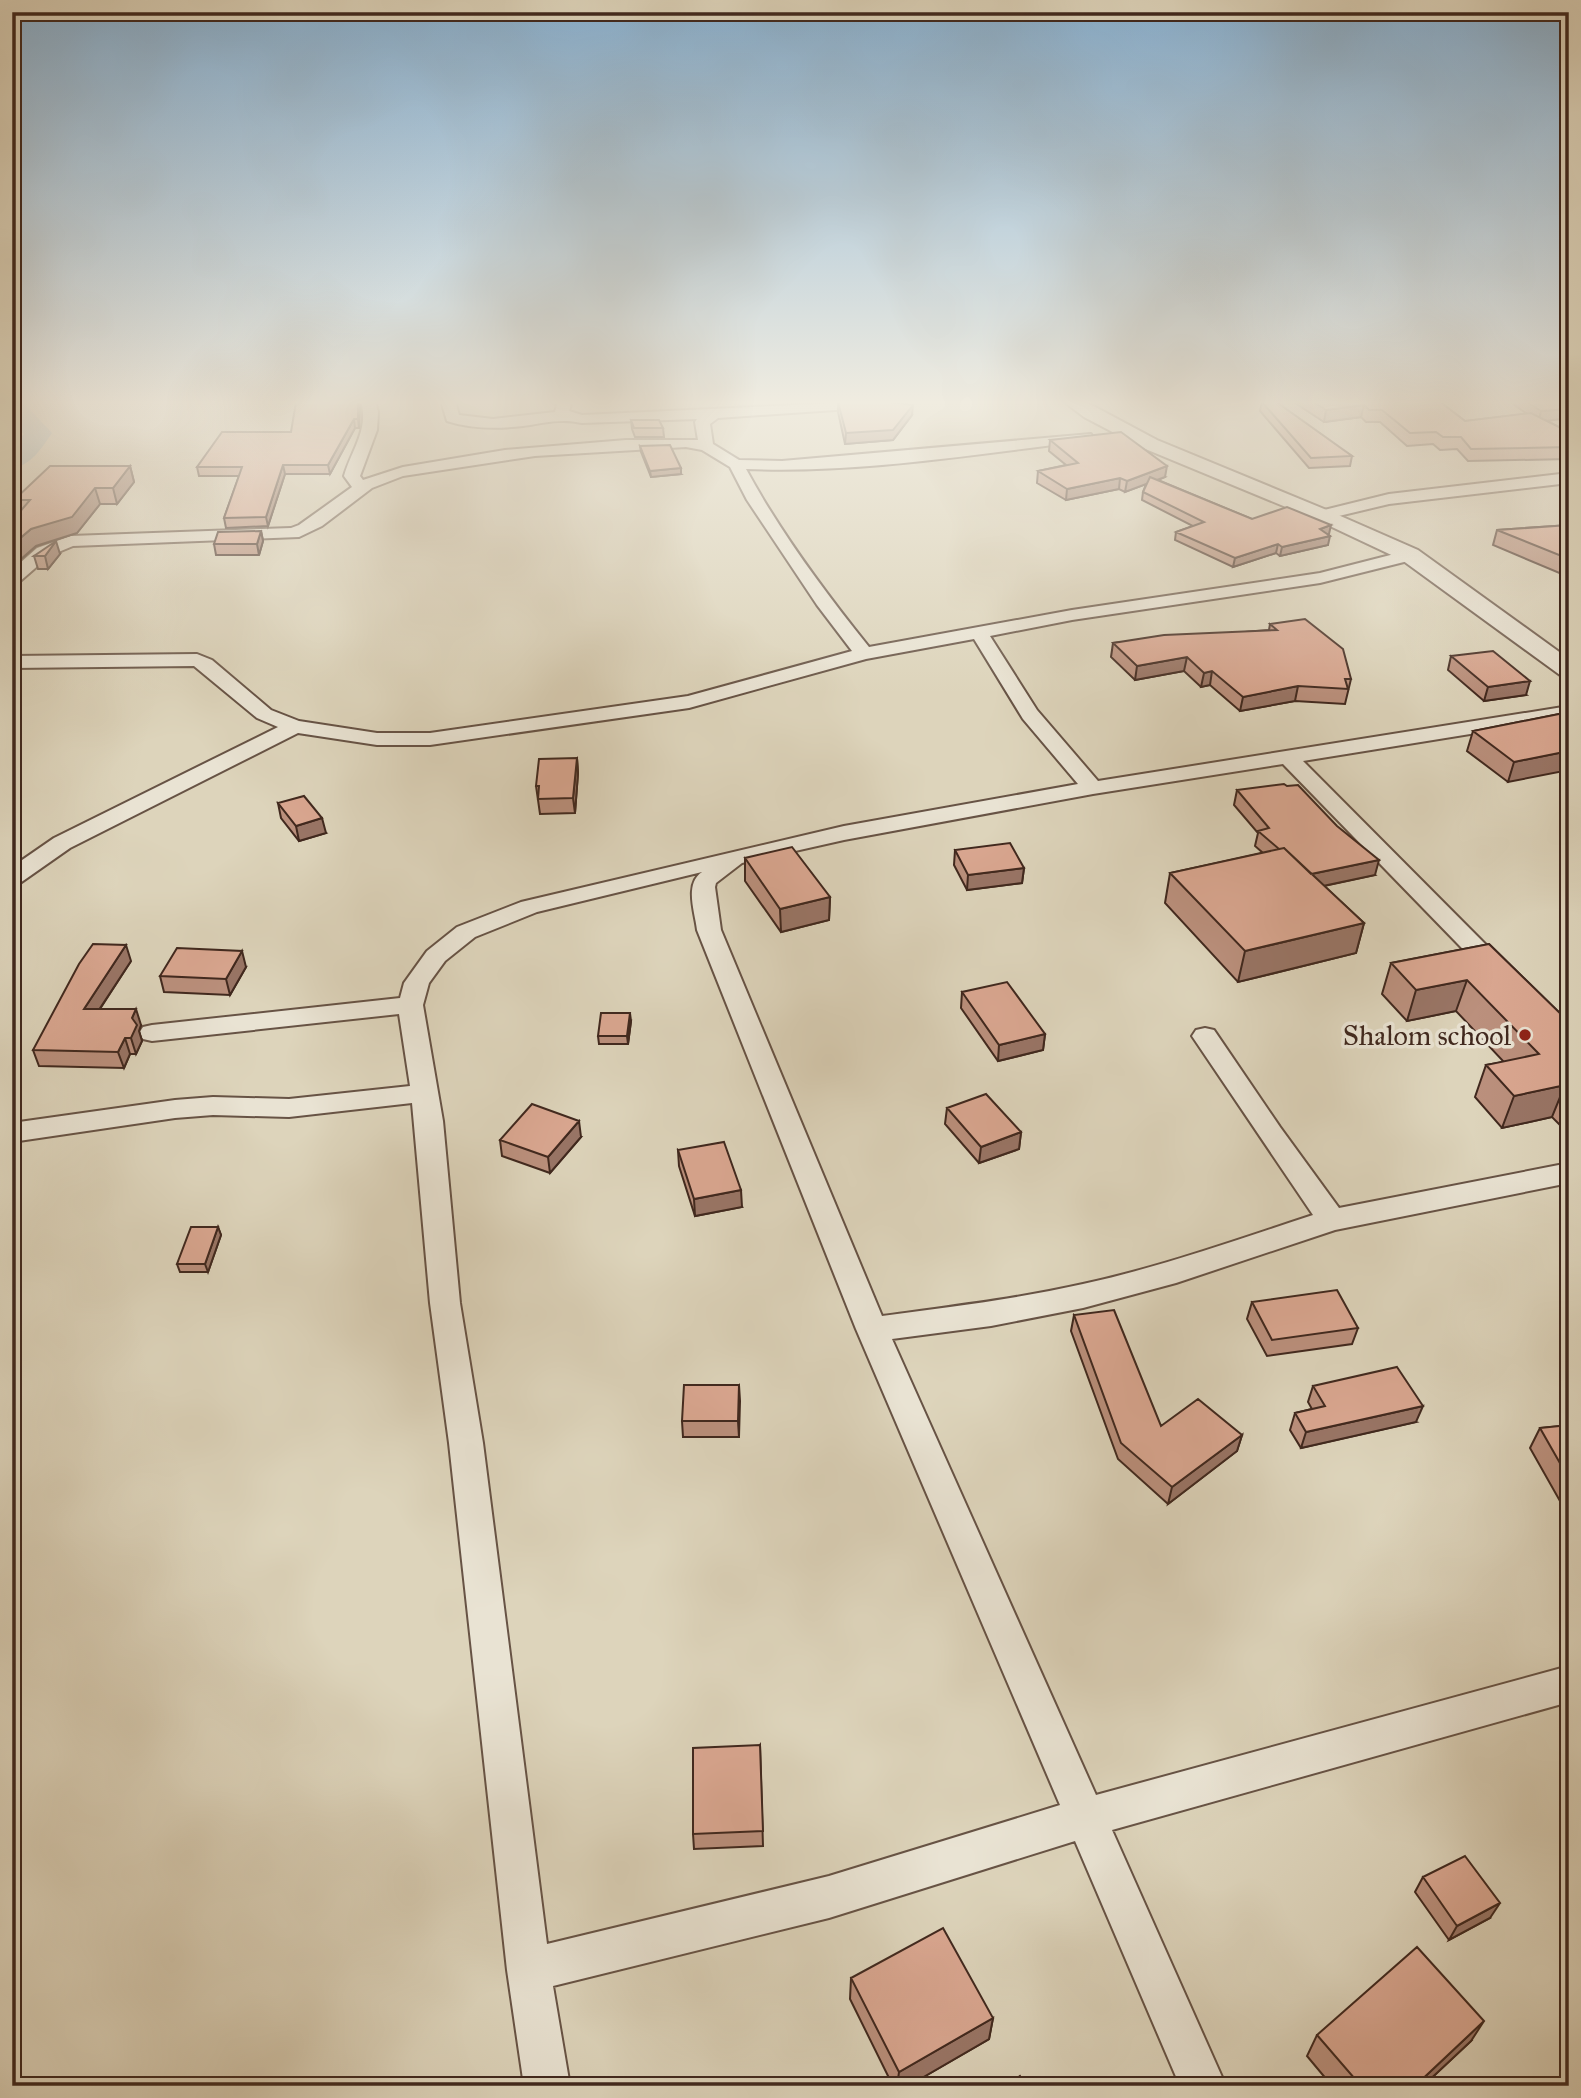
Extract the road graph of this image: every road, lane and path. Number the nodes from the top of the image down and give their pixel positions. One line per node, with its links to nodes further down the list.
1 (348, 499): 7 (street)
2 (754, 499): 9 (street)
3 (1286, 499): 5 (street)
4 (1390, 499): 5 (street)
5 (1322, 514): 6 (street)
6 (1410, 555): 8 (street); 11 (street)
7 (12, 579)
8 (979, 632): 9 (street); 15 (street)
9 (864, 654): 13 (street)
10 (12, 662): 13 (street)
11 (1569, 670)
12 (1569, 712): 14 (street)
13 (295, 726): 17 (street)
14 (1288, 757): 15 (street); 18 (street)
15 (1093, 788): 16 (street)
16 (739, 858): 19 (street); 26 (street)
17 (12, 878)
18 (1515, 988)
19 (410, 1005): 20 (street); 22 (street)
20 (152, 1033)
21 (1205, 1036): 25 (street)
22 (425, 1093): 23 (street); 29 (street)
23 (12, 1133)
24 (1569, 1172): 25 (street)
25 (1332, 1220): 26 (street)
26 (872, 1329): 28 (street)
27 (1569, 1685): 28 (street)
28 (1084, 1818): 29 (street); 31 (street)
29 (529, 1970): 30 (street)
30 (547, 2086)
31 (1203, 2086)

